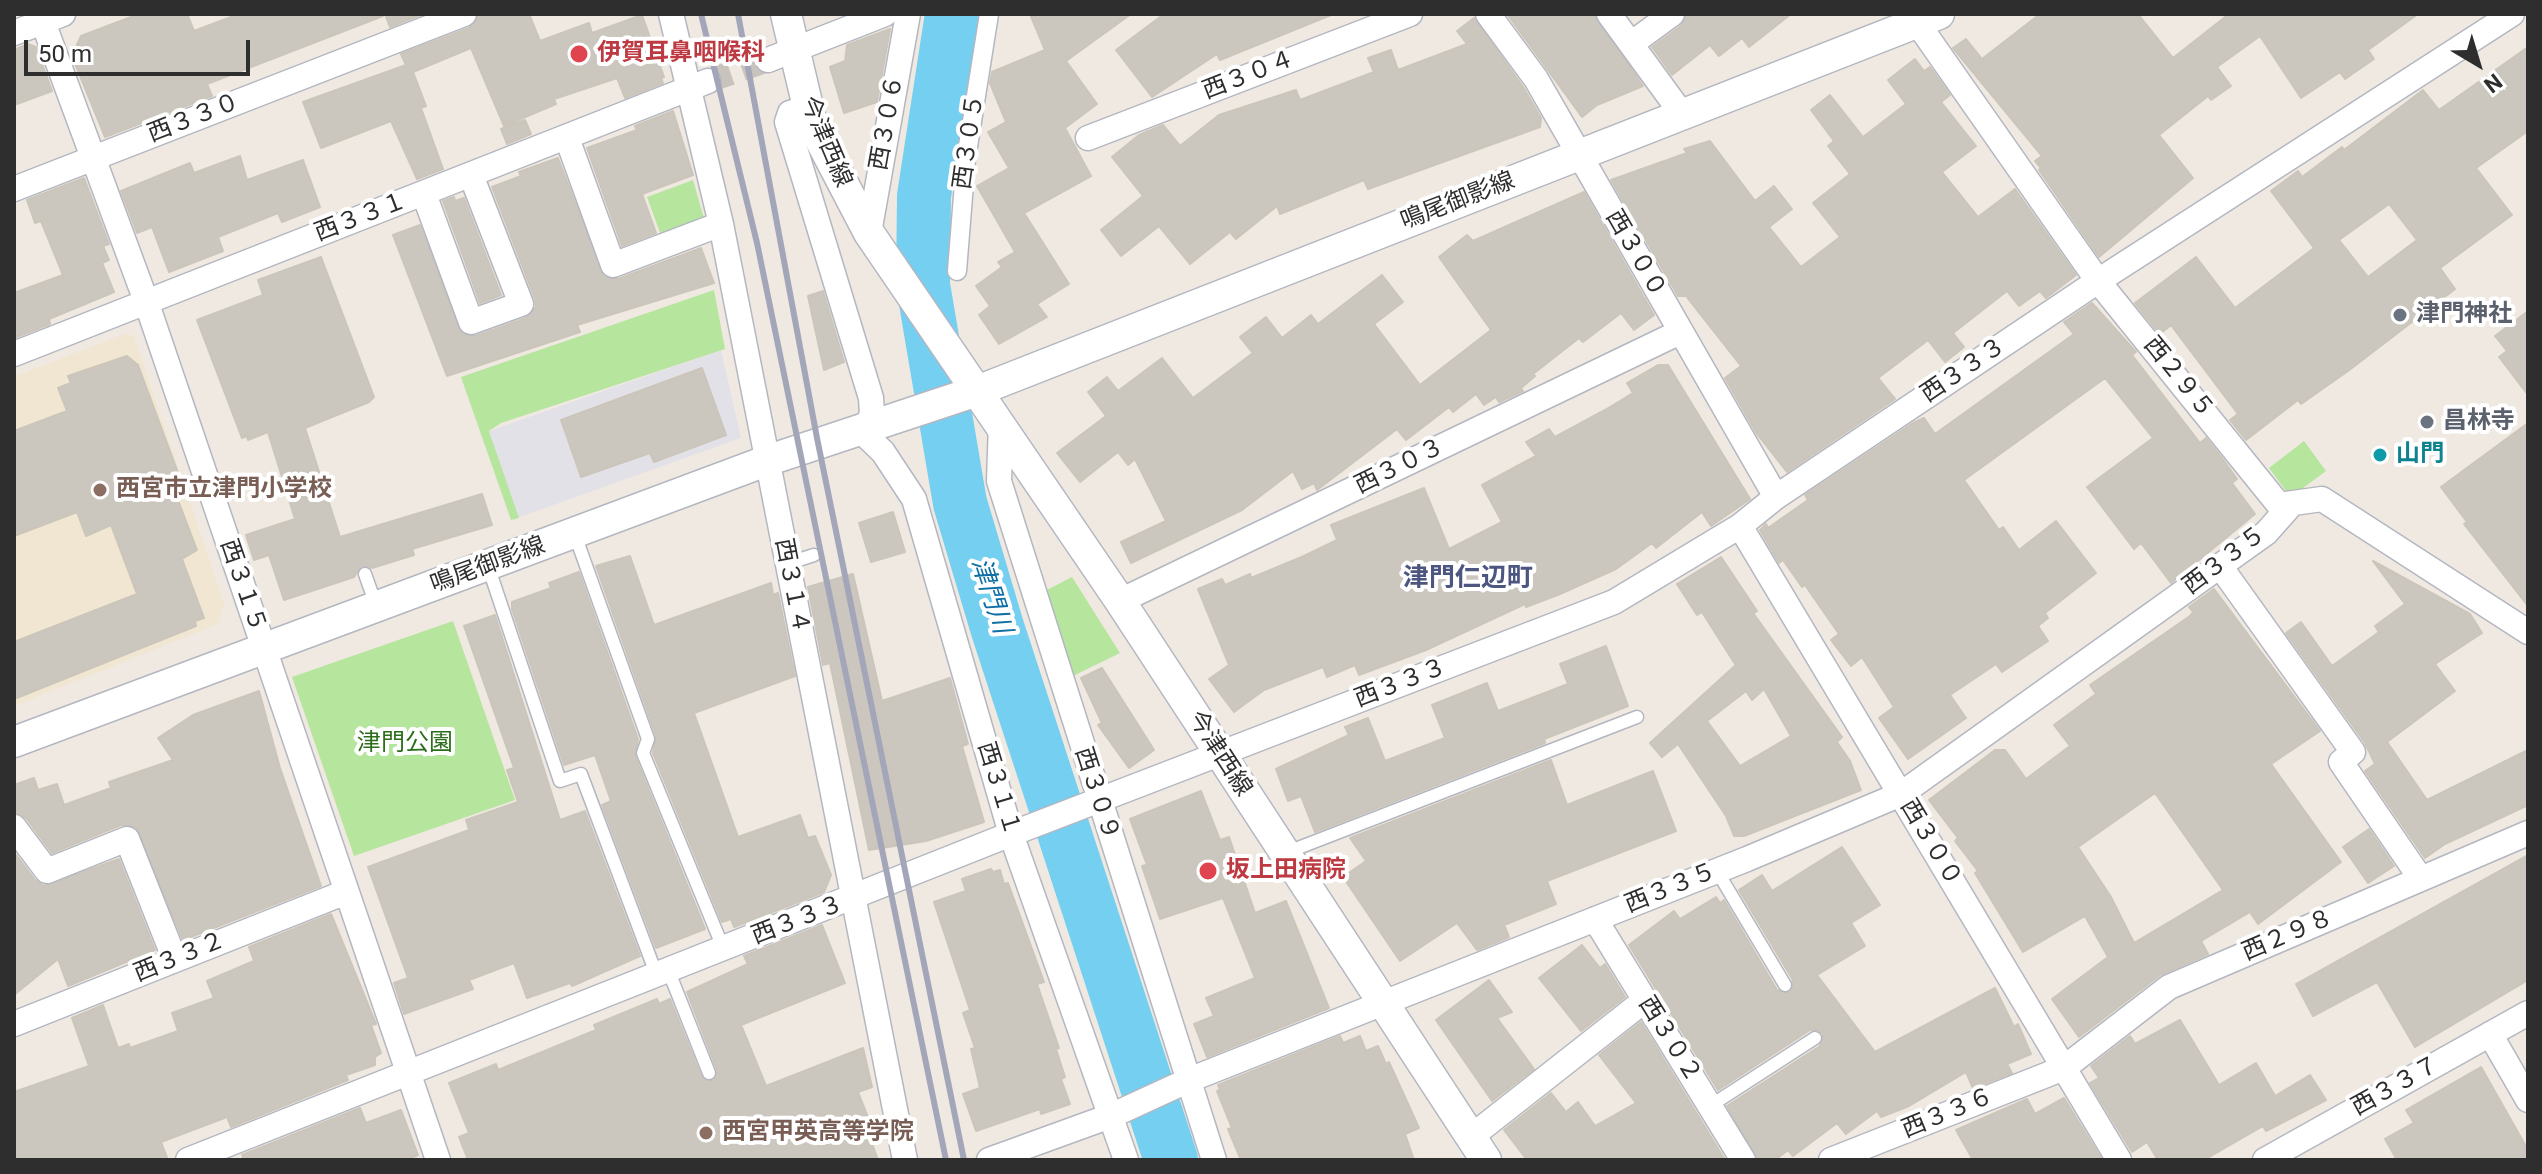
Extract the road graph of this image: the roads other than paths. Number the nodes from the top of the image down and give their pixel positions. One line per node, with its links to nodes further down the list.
1 (464, 14): 23 (street, 西３３０)
2 (671, 14): 17 (street, 西３１４)
3 (786, 14): 16 (street, 今津西線)
4 (885, 14): 16 (street)
5 (908, 14): 28 (street, 西３０６)
6 (989, 14): 29 (street, 西３０５)
7 (1410, 14): 21 (street, 西３０４)
8 (1488, 14): 22 (street, 西３００)
9 (1609, 14): 15 (street)
10 (1672, 14): 15 (street)
11 (2512, 14): 30 (street, 西３３３)
12 (49, 17): 14 (street); 23 (street, 西３１５)
13 (1922, 17): 19 (street, 鳴尾御影線); 30 (street, 西２９５)
14 (14, 33)
15 (1631, 44): 19 (street)
16 (781, 55): 18 (street, 今津西線)
17 (698, 86): 20 (street, 西３３１); 27 (street, 西３１４)
18 (806, 108): 28 (street, 今津西線); 36 (street)
19 (1682, 114): 22 (street, 鳴尾御影線)
20 (567, 138): 24 (street, 西３３１); 27 (street)
21 (1088, 138)
22 (1577, 155): 32 (street, 西３００); 34 (street, 鳴尾御影線)
23 (93, 159): 25 (street, 西３３０); 31 (street, 西３１５)
24 (471, 175): 26 (street, 西３３１); 26 (street)
25 (14, 189)
26 (424, 194): 31 (street, 西３３１)
27 (721, 224): 37 (street, 西３１４)
28 (869, 233): 34 (street, 今津西線)
29 (957, 271)
30 (2098, 281): 38 (street, 西３３３); 39 (street, 西２９５)
31 (146, 301): 33 (street, 西３３１); 50 (street, 西３１５)
32 (1680, 332): 38 (street, 西３００); 47 (street, 西３０３)
33 (14, 354)
34 (970, 393): 35 (street, 今津西線); 36 (street, 鳴尾御影線)
35 (1001, 423): 47 (street, 今津西線); 55 (street, 西３０９)
36 (862, 427): 37 (street, 鳴尾御影線); 58 (street, 西３１１)
37 (766, 461): 41 (street, 鳴尾御影線); 43 (street, 西３１４)
38 (1776, 497): 40 (street, 西３３３)
39 (2290, 506): 45 (street, 西３３５); 49 (street)
40 (1740, 526): 53 (street, 西３３３); 54 (street, 西３００)
41 (575, 535): 44 (street, 鳴尾御影線); 65 (lane)
42 (814, 555): 43 (lane)
43 (786, 564): 63 (street, 西３１４)
44 (488, 565): 48 (street, 鳴尾御影線); 67 (lane)
45 (2220, 566): 54 (street, 西３３５); 61 (street)
46 (365, 574): 48 (lane)
47 (1120, 601): 53 (street, 今津西線)
48 (376, 606): 50 (street, 鳴尾御影線)
49 (2528, 632)
50 (263, 648): 52 (street, 鳴尾御影線); 62 (street, 西３１５)
51 (1637, 717): 59 (lane)
52 (14, 742)
53 (1218, 754): 55 (street, 西３３３); 59 (street, 今津西線)
54 (1901, 794): 60 (street, 西３３５); 75 (street, 西３００)
55 (1090, 804): 58 (street, 西３３３); 78 (street, 西３０９)
56 (14, 827): 66 (street)
57 (2528, 833): 61 (street, 西２９８)
58 (1011, 834): 63 (street, 西３３３); 81 (street, 西３１１)
59 (1284, 853): 70 (street, 今津西線)
60 (1717, 871): 64 (street, 西３３５); 68 (lane)
61 (2421, 879): 75 (street, 西２９８)
62 (346, 892): 66 (street, 西３３２); 77 (street, 西３１５)
63 (854, 899): 65 (street, 西３３３); 85 (street, 西３１４)
64 (1595, 919): 69 (street, 西３０２); 70 (street, 西３３５)
65 (724, 950): 67 (street, 西３３３)
66 (175, 960): 72 (street, 西３３２)
67 (663, 974): 76 (lane); 77 (street, 西３３３)
68 (1785, 985)
69 (1645, 1000): 80 (street, 西３０２); 82 (street)
70 (1386, 1002): 78 (street, 西３３５); 82 (street, 今津西線)
71 (2528, 1013): 73 (street, 西３３７)
72 (14, 1024)
73 (2490, 1034): 79 (street); 92 (street, 西３３７)
74 (1815, 1038): 80 (lane)
75 (2064, 1068): 90 (street, 西３３６); 91 (street, 西３００)
76 (709, 1073)
77 (407, 1074): 83 (street, 西３３３); 84 (street, 西３１５)
78 (1189, 1080): 81 (street, 西３３５); 88 (street, 西３０９)
79 (2528, 1100)
80 (1710, 1106): 89 (street, 西３０２)
81 (1113, 1115): 86 (street, 西３３５); 87 (street, 西３１１)
82 (1479, 1148)
83 (188, 1160)
84 (438, 1160)
85 (905, 1160)
86 (989, 1160)
87 (1126, 1160)
88 (1214, 1160)
89 (1743, 1160)
90 (1831, 1160)
91 (2119, 1160)
92 (2265, 1160)

